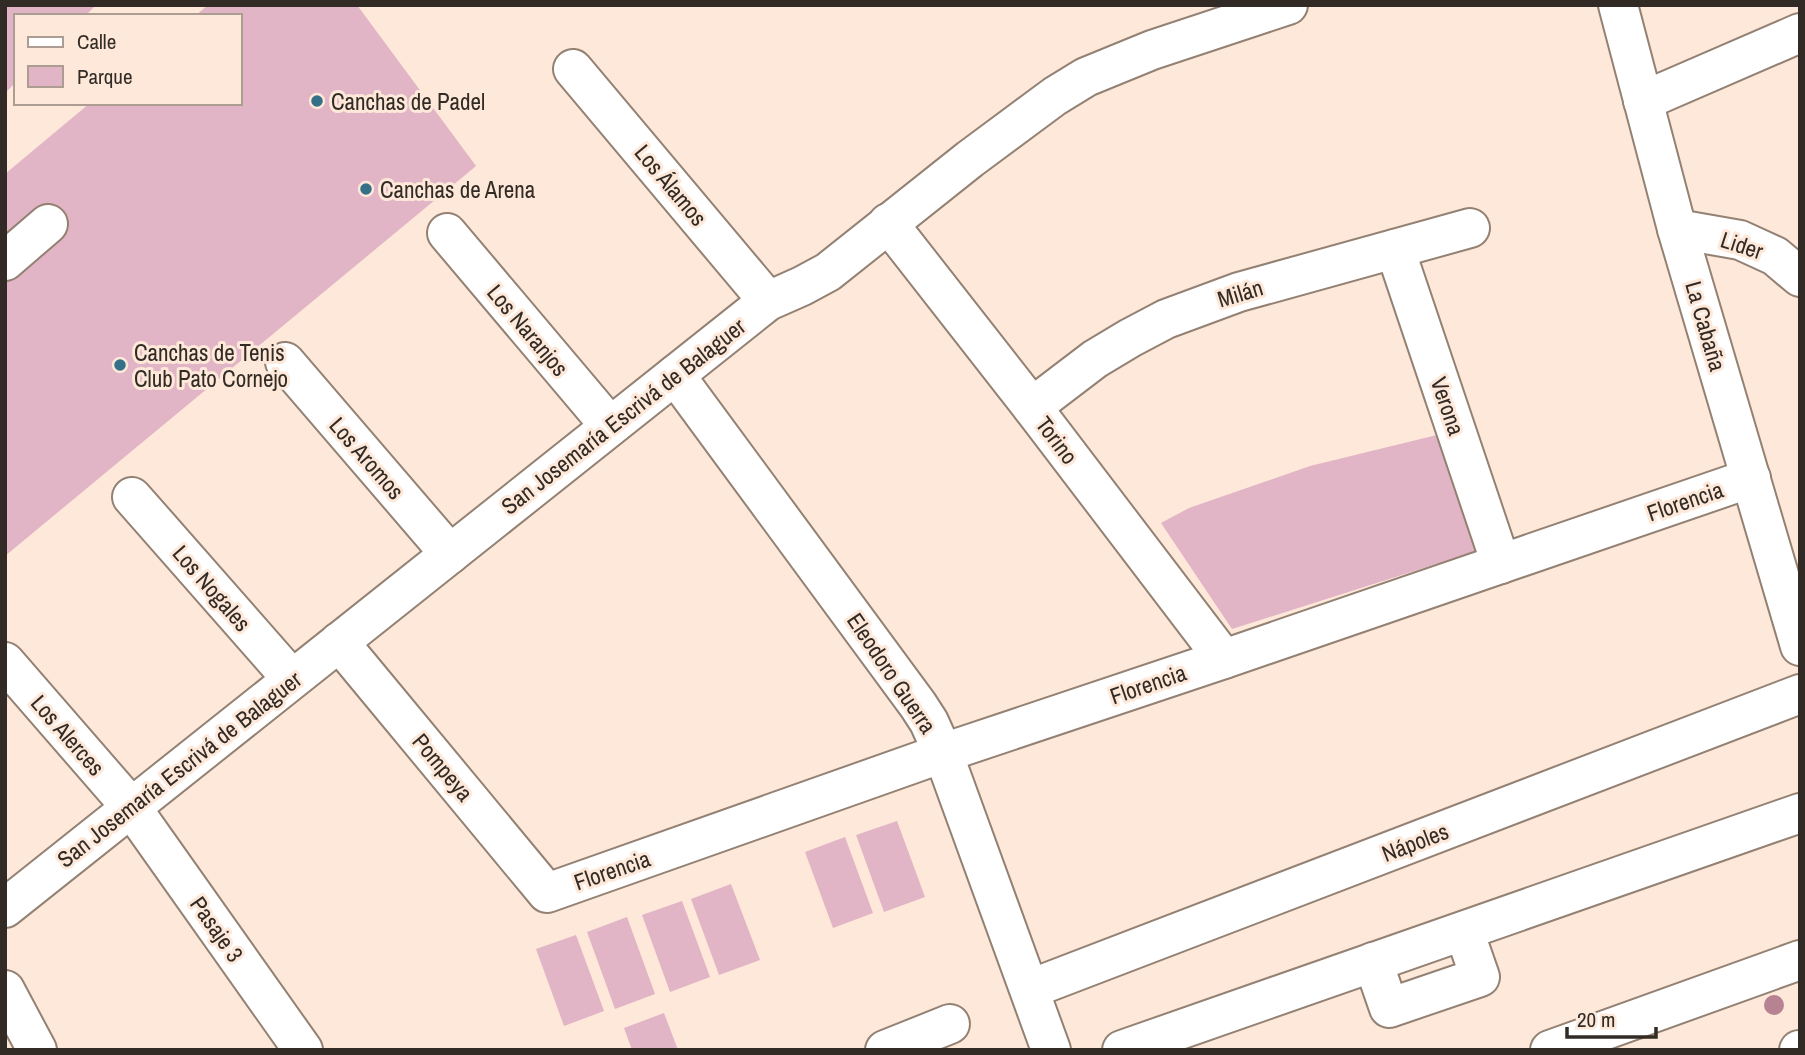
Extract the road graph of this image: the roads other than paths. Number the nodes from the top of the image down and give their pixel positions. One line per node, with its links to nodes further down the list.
1 (1288, 5): 6 (street, San Josemaría Escrivá de Balaguer)
2 (1618, 5): 5 (street, La Cabaña)
3 (1800, 33): 5 (street)
4 (573, 69): 14 (street, Los Álamos)
5 (1643, 101): 9 (street, La Cabaña)
6 (888, 223): 14 (street, San Josemaría Escrivá de Balaguer); 17 (street, Torino)
7 (48, 224): 12 (street)
8 (1470, 228): 11 (street, Milán)
9 (1677, 229): 13 (street, Lider); 19 (street, La Cabaña)
10 (447, 233): 18 (street, Los Naranjos)
11 (1395, 249): 17 (street, Milán); 22 (street, Verona)
12 (5, 261)
13 (1800, 277)
14 (768, 301): 16 (street, San Josemaría Escrivá de Balaguer)
15 (285, 362): 21 (street, Los Aromos)
16 (675, 375): 18 (street, San Josemaría Escrivá de Balaguer); 29 (street, Eleodoro Guerra)
17 (1032, 407): 25 (street, Torino)
18 (610, 426): 21 (street, San Josemaría Escrivá de Balaguer)
19 (1751, 478): 22 (street, Florencia); 24 (street, La Cabaña)
20 (132, 497): 27 (street, Los Nogales)
21 (450, 554): 23 (street, San Josemaría Escrivá de Balaguer)
22 (1501, 564): 25 (street, Florencia)
23 (339, 642): 27 (street, San Josemaría Escrivá de Balaguer); 32 (street, Pompeya)
24 (1800, 646)
25 (1224, 659): 29 (street, Florencia)
26 (5, 662): 30 (street, Los Alerces)
27 (292, 679): 30 (street, San Josemaría Escrivá de Balaguer)
28 (1800, 694): 35 (street, Nápoles)
29 (943, 752): 32 (street, Florencia); 35 (street, Eleodoro Guerra)
30 (131, 807): 33 (street, San Josemaría Escrivá de Balaguer); 39 (street, Pasaje 3)
31 (1800, 813): 42 (street)
32 (547, 893)
33 (5, 908)
34 (1800, 960): 43 (street)
35 (1030, 989): 41 (street, Eleodoro Guerra)
36 (5, 990): 38 (street)
37 (950, 1024): 40 (street)
38 (37, 1050)
39 (303, 1050)
40 (885, 1050)
41 (1051, 1050)
42 (1122, 1050)
43 (1550, 1050)

